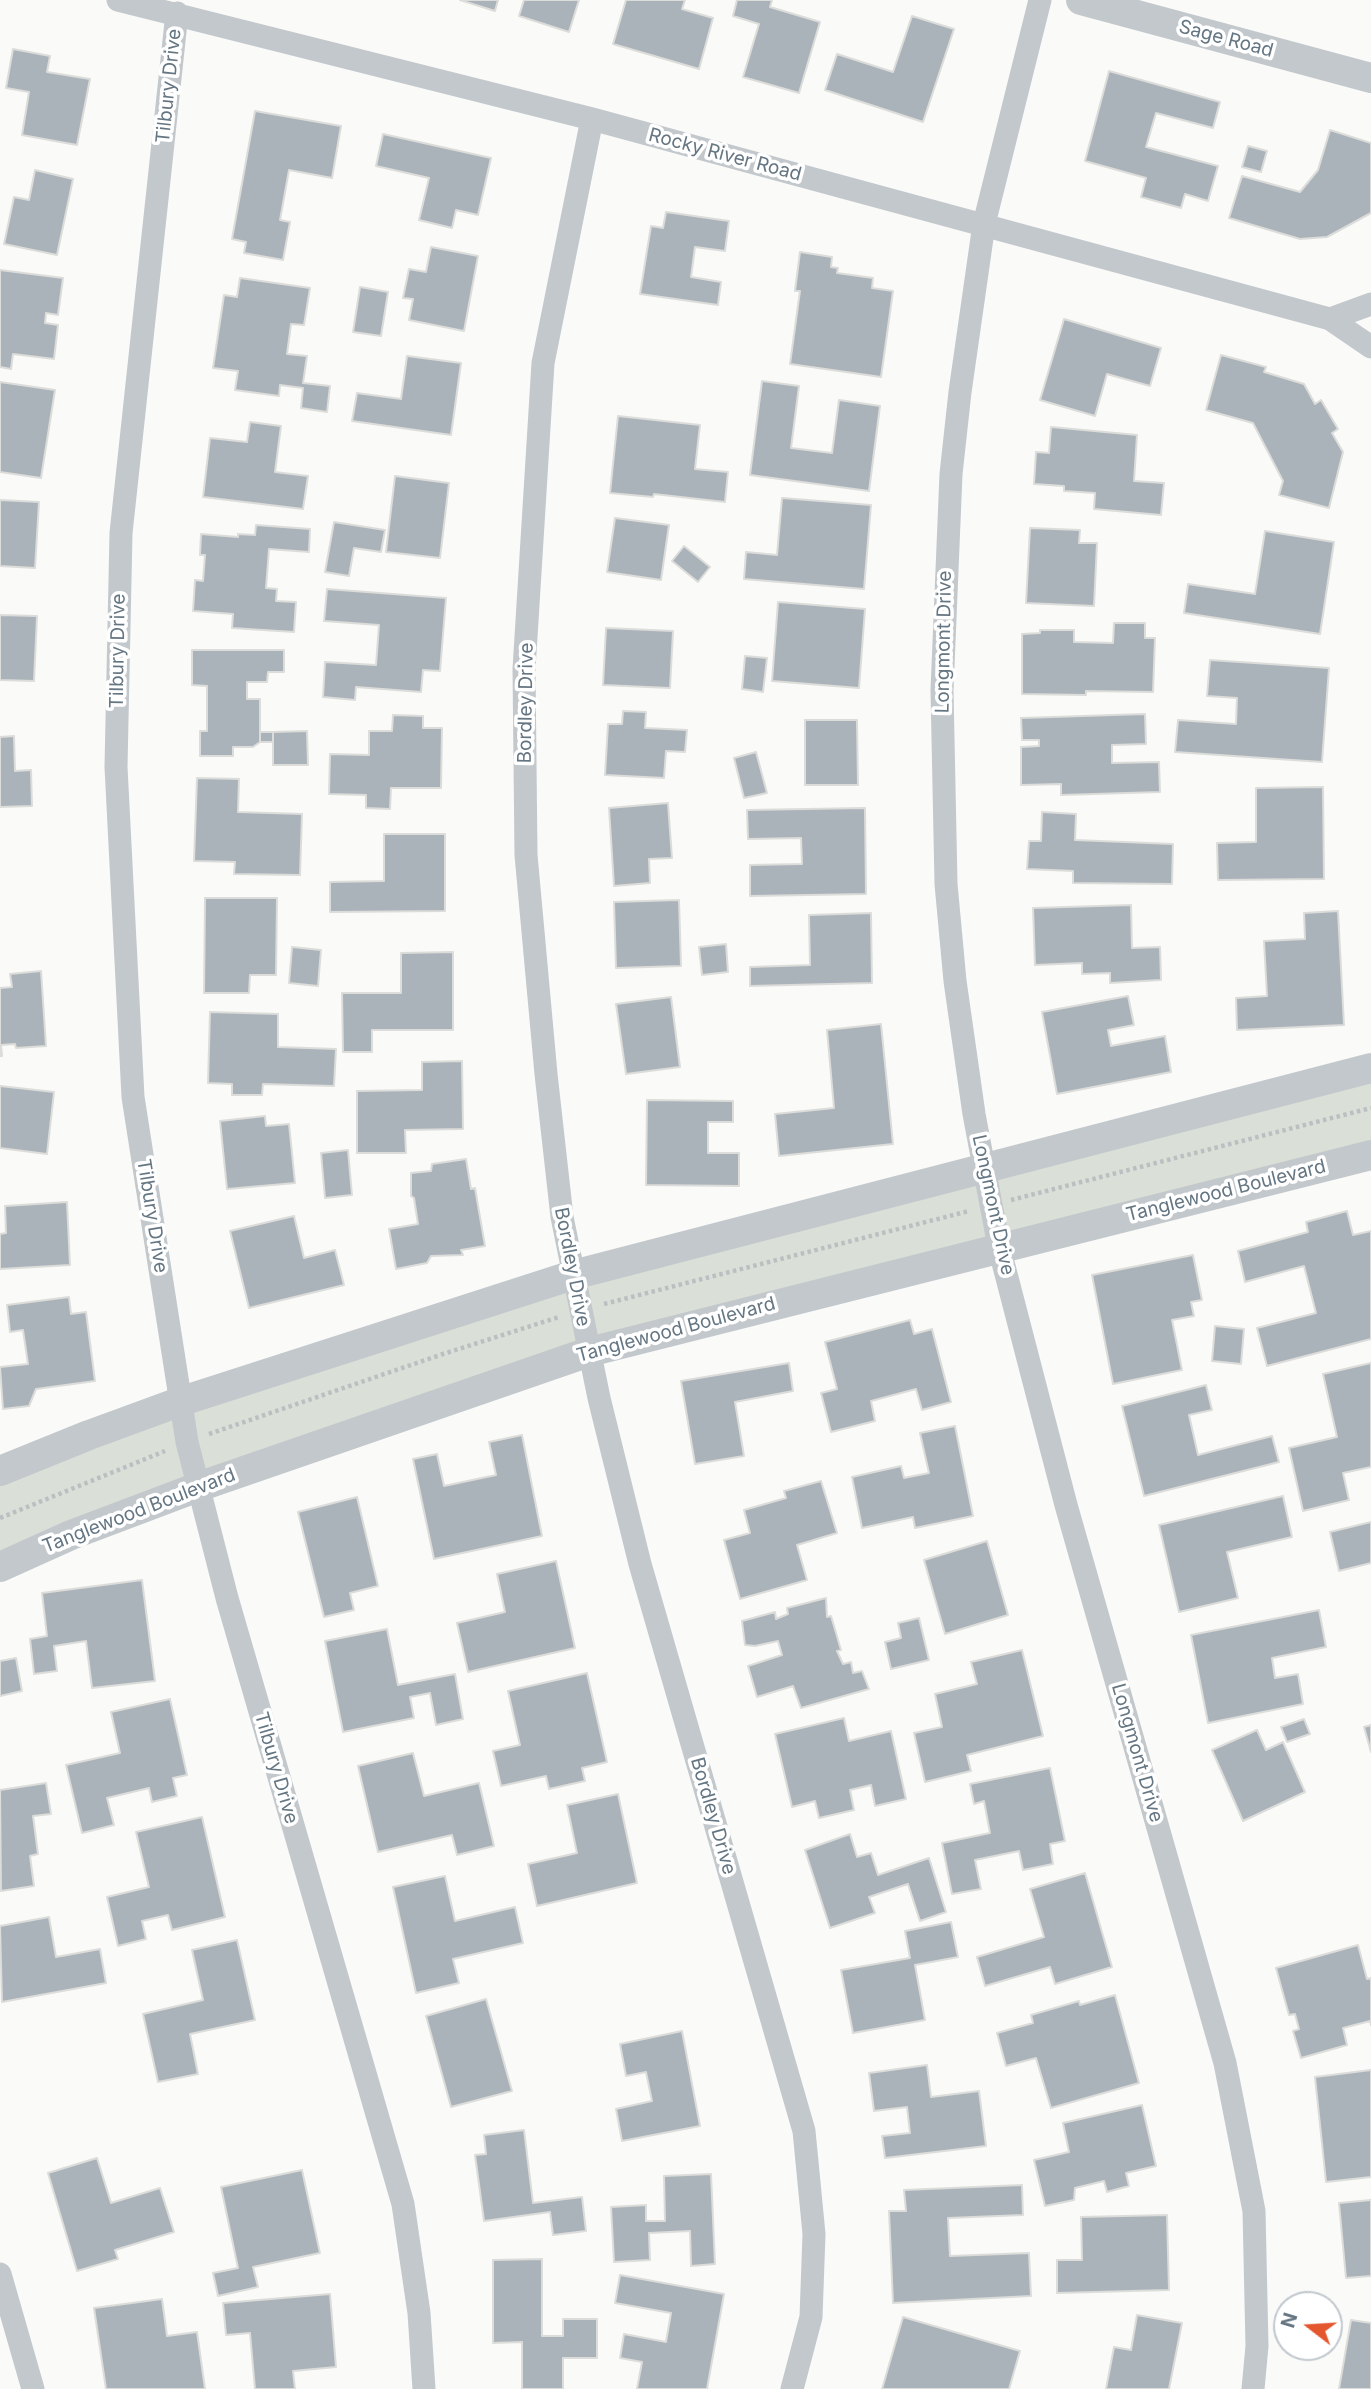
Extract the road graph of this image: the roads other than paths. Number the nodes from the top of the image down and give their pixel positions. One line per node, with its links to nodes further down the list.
1 (118, 0): 4 (street, Rocky River Road)
2 (1040, 0): 7 (street, Longmont Drive)
3 (1081, 0): 5 (street, Sage Road)
4 (177, 13): 6 (street, Rocky River Road); 17 (street, Tilbury Drive)
5 (1371, 78)
6 (592, 119): 7 (street, Rocky River Road); 15 (street, Bordley Drive)
7 (984, 224): 9 (street, Rocky River Road); 13 (street, Longmont Drive)
8 (1371, 304): 9 (street)
9 (1330, 319): 10 (street, Rocky River Road)
10 (1371, 347)
11 (1371, 1068): 13 (street)
12 (1371, 1154): 14 (street, Tanglewood Boulevard)
13 (984, 1168): 14 (street, Longmont Drive); 15 (street)
14 (999, 1247): 16 (street, Tanglewood Boulevard); 25 (street, Longmont Drive)
15 (573, 1275): 16 (street, Bordley Drive); 17 (street)
16 (589, 1352): 19 (street, Tanglewood Boulevard); 24 (street, Bordley Drive)
17 (179, 1402): 18 (street); 19 (street, Tilbury Drive)
18 (0, 1472)
19 (198, 1487): 20 (street, Tanglewood Boulevard); 23 (street, Tilbury Drive)
20 (0, 1567)
21 (0, 2274): 22 (street)
22 (33, 2389)
23 (424, 2389)
24 (792, 2389)
25 (1253, 2389)

